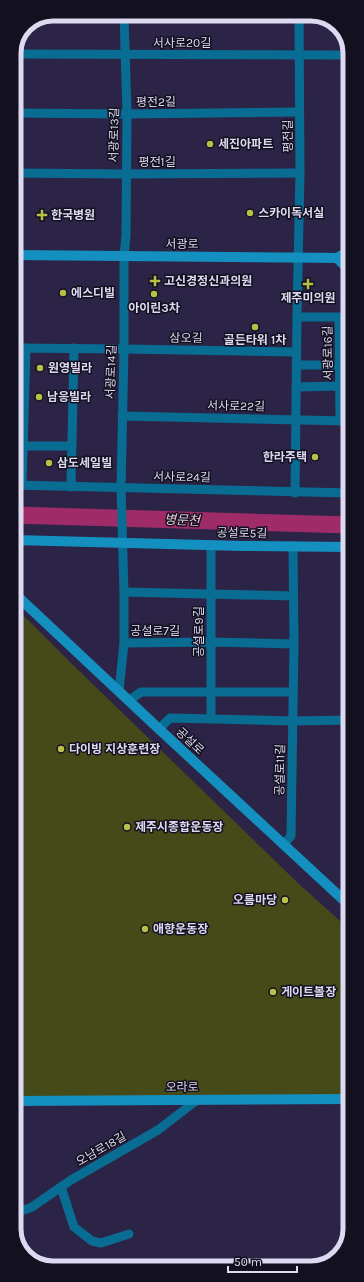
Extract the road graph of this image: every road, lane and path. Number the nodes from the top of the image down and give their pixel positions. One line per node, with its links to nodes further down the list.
1 (124, 21): 4 (street, 서광로13길)
2 (299, 21): 6 (street, 평전길)
3 (21, 54): 4 (street, 서사로20길)
4 (125, 55): 6 (street, 서사로20길); 9 (street, 서광로13길)
5 (343, 55): 6 (street, 서사로20길)
6 (299, 56): 8 (street, 평전길)
7 (21, 112): 9 (street, 평전2길)
8 (299, 112): 9 (street, 평전2길); 11 (street, 평전길)
9 (127, 114): 12 (street, 서광로13길)
10 (21, 173): 12 (street, 평전1길)
11 (300, 173): 12 (street, 평전1길); 16 (street, 평전길)
12 (125, 174): 15 (street, 서광로13길)
13 (343, 254): 17 (street)
14 (21, 255): 15 (street, 서광로)
15 (124, 257): 16 (street, 서광로); 24 (street, 서광로14길)
16 (299, 257): 17 (street, 서광로); 20 (street)
17 (337, 258): 18 (street, 서광로); 19 (street)
18 (343, 258)
19 (343, 264)
20 (297, 317): 25 (street); 27 (street, 서광로16길)
21 (21, 348): 22 (street, 삼오길)
22 (26, 348): 23 (street, 삼오길); 34 (street)
23 (74, 348): 24 (street, 삼오길); 35 (street)
24 (124, 349): 25 (street, 삼오길); 31 (street, 서광로14길)
25 (296, 352): 26 (street)
26 (296, 365): 27 (street); 29 (street)
27 (340, 365): 28 (street, 서광로16길)
28 (340, 386): 29 (street, 서광로16길); 30 (street)
29 (296, 387): 32 (street)
30 (343, 407)
31 (122, 416): 32 (street, 서사로22길); 39 (street, 서광로14길)
32 (295, 419): 33 (street, 서사로22길); 40 (street)
33 (343, 421)
34 (23, 446): 35 (street); 36 (street)
35 (72, 446): 38 (street)
36 (21, 462)
37 (21, 485): 38 (street, 서사로24길)
38 (71, 487): 39 (street, 서사로24길)
39 (121, 491): 40 (street, 서사로24길); 42 (street, 서광로14길)
40 (295, 492): 41 (street, 서사로24길)
41 (343, 493)
42 (123, 539): 43 (street, 공설로5길); 44 (street, 공설로5길); 47 (street, 공설로7길)
43 (21, 540)
44 (211, 545): 45 (street, 공설로5길); 48 (street, 공설로9길)
45 (293, 546): 46 (street, 공설로5길); 49 (street, 공설로11길)
46 (343, 547)
47 (124, 592): 48 (street); 52 (street, 공설로7길)
48 (211, 594): 49 (street); 51 (street, 공설로9길)
49 (293, 596): 53 (street, 공설로11길)
50 (21, 599): 54 (street, 공설로)
51 (211, 642): 52 (street, 공설로7길); 53 (street); 55 (street, 공설로9길)
52 (124, 643): 54 (street, 공설로7길)
53 (294, 644): 56 (street, 공설로11길)
54 (120, 691): 57 (street, 공설로)
55 (211, 691): 56 (street); 57 (street); 58 (street, 공설로9길)
56 (293, 692): 60 (street, 공설로11길)
57 (130, 700): 61 (street, 공설로)
58 (211, 718): 60 (street); 61 (street)
59 (343, 720): 60 (street)
60 (293, 721): 62 (street, 공설로11길)
61 (159, 729): 62 (street, 공설로)
62 (284, 845): 63 (street, 공설로)
63 (343, 900)
64 (343, 1099): 65 (street, 오라로)
65 (196, 1100): 66 (street, 오라로); 67 (street, 오남로18길)
66 (21, 1101)
67 (61, 1187): 68 (street, 오남로18길); 69 (street)
68 (21, 1211)
69 (129, 1234)

